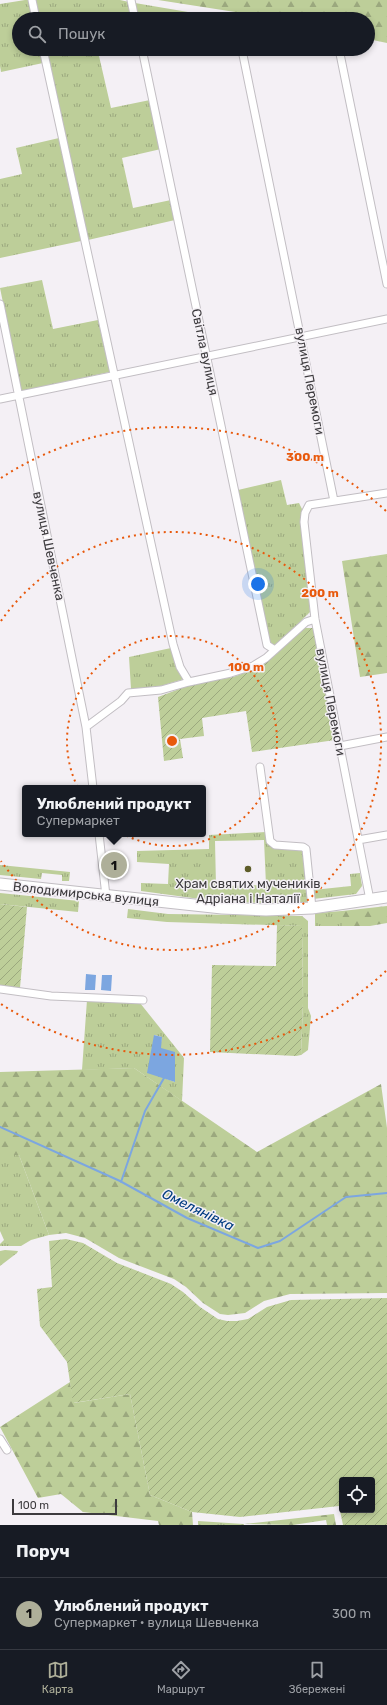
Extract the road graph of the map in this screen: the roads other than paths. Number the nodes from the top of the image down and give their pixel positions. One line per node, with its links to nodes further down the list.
1 (32, 0): 3 (street)
2 (131, 0): 4 (street)
3 (35, 12)
4 (134, 12)
5 (45, 56): 14 (street)
6 (143, 56): 13 (street, Світла вулиця)
7 (243, 56): 12 (street, вулиця Перемоги)
8 (340, 56): 9 (street)
9 (387, 284)
10 (0, 304): 15 (street, вулиця Шевченка)
11 (387, 319): 12 (street)
12 (301, 337): 13 (street); 18 (street, вулиця Перемоги)
13 (206, 357): 14 (street); 20 (street, Світла вулиця)
14 (114, 376): 15 (street); 21 (street)
15 (18, 395): 16 (street); 22 (street, вулиця Шевченка)
16 (0, 399)
17 (387, 493): 18 (street)
18 (334, 501): 19 (street, вулиця Перемоги)
19 (315, 619): 20 (street); 24 (street, вулиця Перемоги)
20 (275, 650): 21 (street)
21 (190, 682): 22 (street)
22 (86, 727): 26 (street, вулиця Шевченка)
23 (387, 737): 24 (street)
24 (340, 746): 29 (street, вулиця Перемоги)
25 (260, 767): 34 (street)
26 (93, 785)
27 (387, 835): 29 (street)
28 (98, 837): 31 (street)
29 (358, 840): 33 (street, вулиця Перемоги)
30 (0, 884): 31 (main road, Володимирська вулиця)
31 (106, 896): 34 (main road, Володимирська вулиця)
32 (387, 897): 33 (main road, Володимирська вулиця)
33 (370, 900): 34 (main road, Володимирська вулиця)
34 (312, 908)
35 (0, 989): 36 (street)
36 (144, 1000)
37 (0, 1439): 38 (street)
38 (7, 1450)

